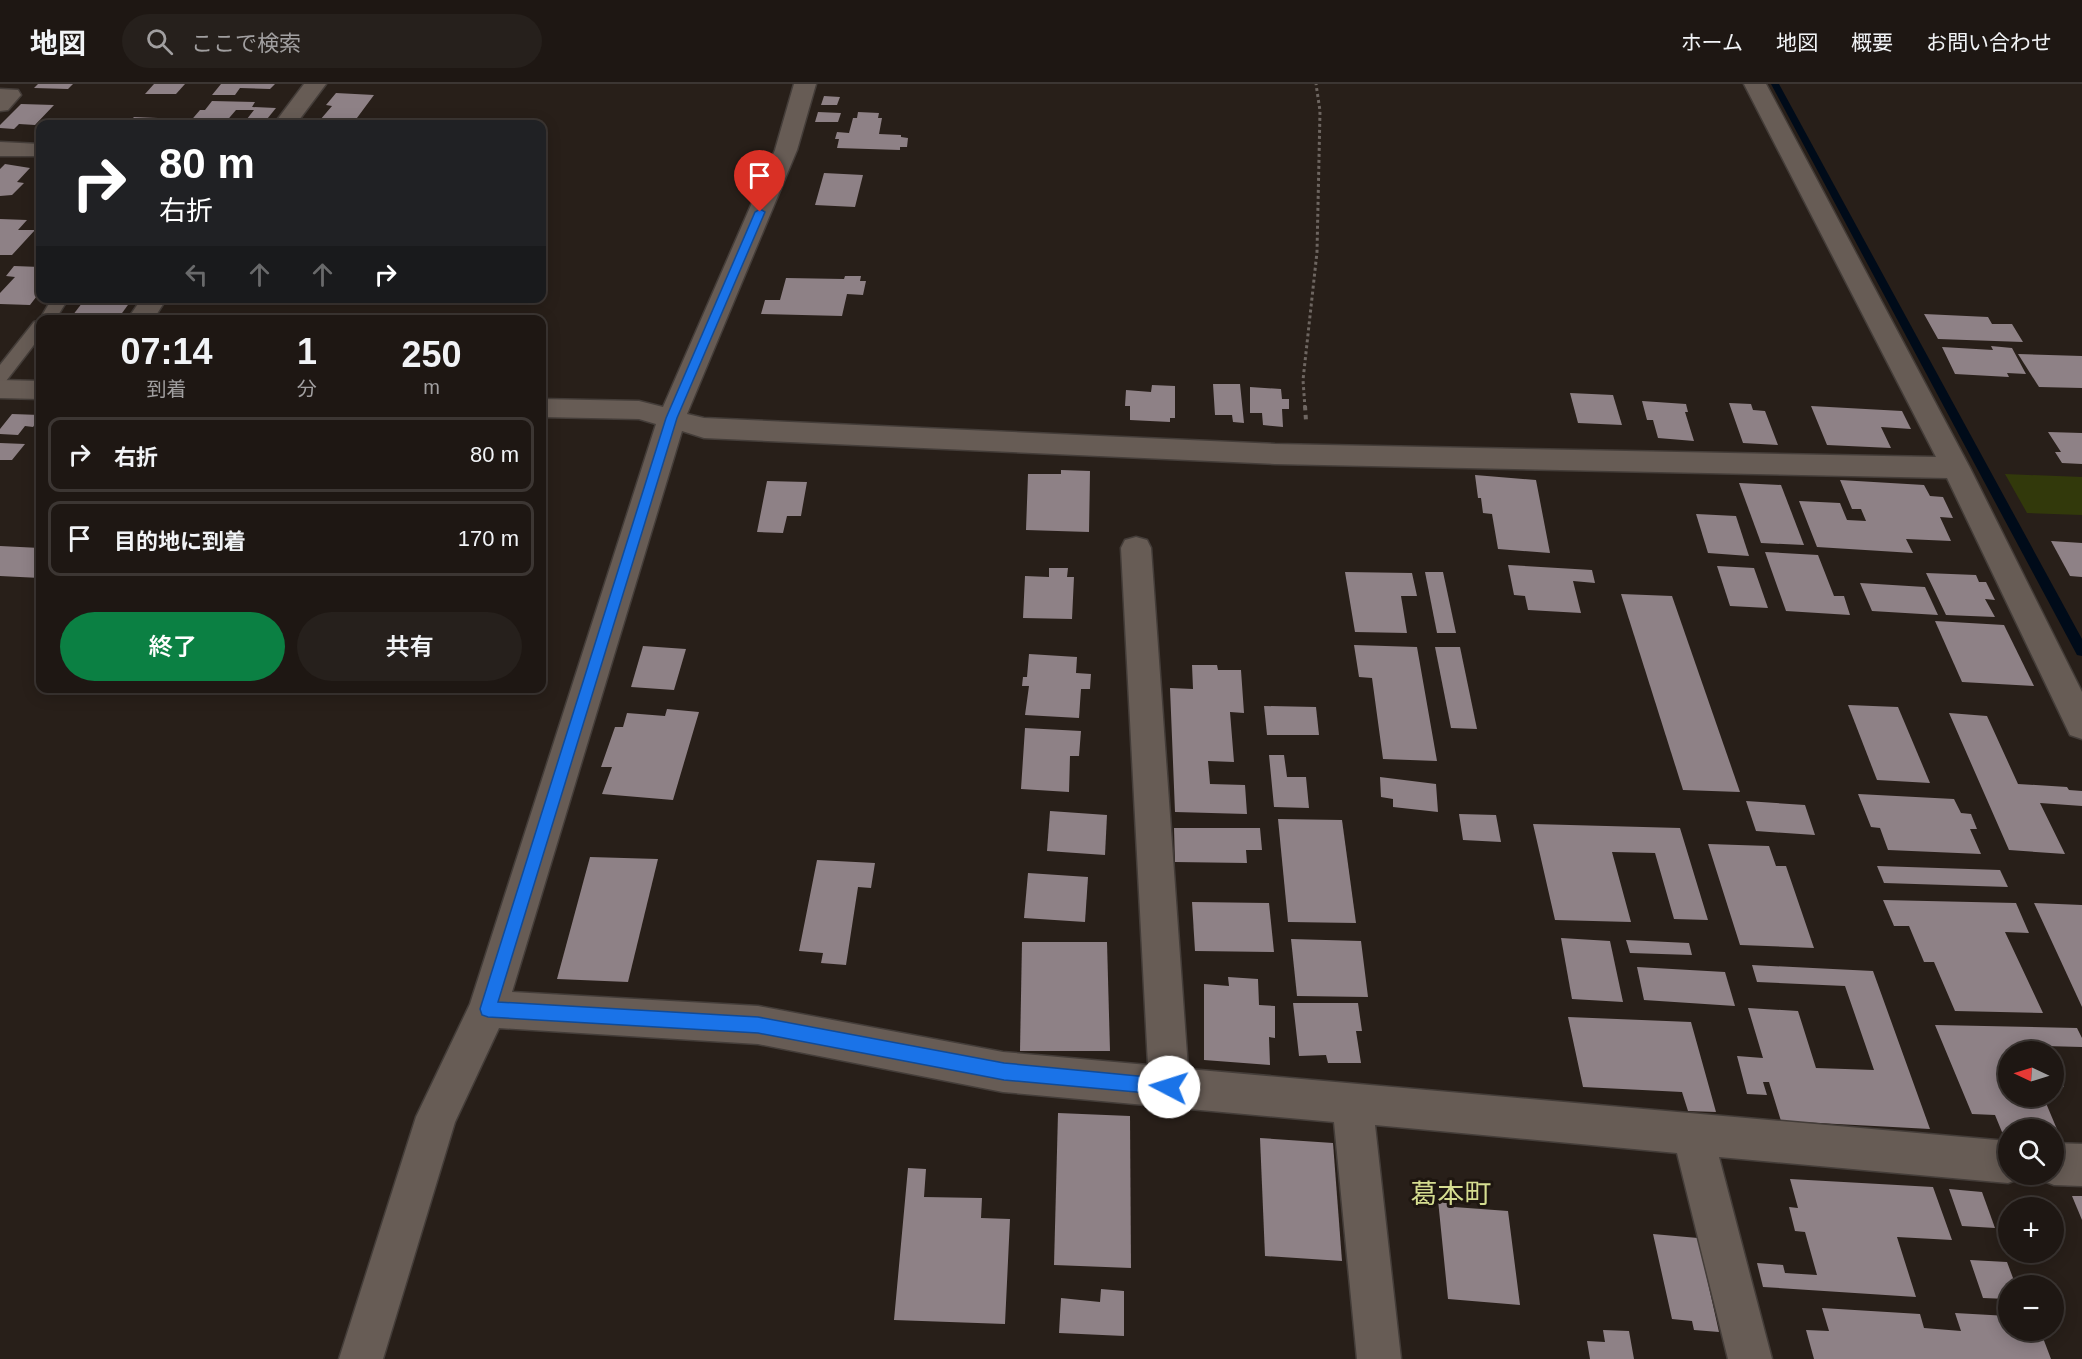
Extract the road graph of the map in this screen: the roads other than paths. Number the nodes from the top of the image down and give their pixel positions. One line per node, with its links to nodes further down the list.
1 (315, 84): 6 (street)
2 (806, 84): 16 (street)
3 (1755, 84): 17 (street)
4 (0, 95): 5 (street)
5 (0, 105)
6 (288, 120)
7 (0, 149): 8 (street)
8 (36, 150)
9 (57, 304): 10 (lane)
10 (49, 315)
11 (36, 331): 12 (lane)
12 (0, 377)
13 (0, 389): 14 (street)
14 (36, 390)
15 (546, 408): 16 (street)
16 (672, 418): 17 (street); 20 (street)
17 (1956, 468): 19 (street)
18 (1136, 548): 21 (street)
19 (2082, 725)
20 (488, 1009): 21 (street); 27 (street)
21 (1169, 1087): 22 (street)
22 (1352, 1104): 23 (street); 28 (street)
23 (1693, 1134): 24 (street); 29 (street)
24 (1998, 1161)
25 (2064, 1164): 26 (street)
26 (2082, 1165)
27 (361, 1359)
28 (1379, 1359)
29 (1750, 1359)

